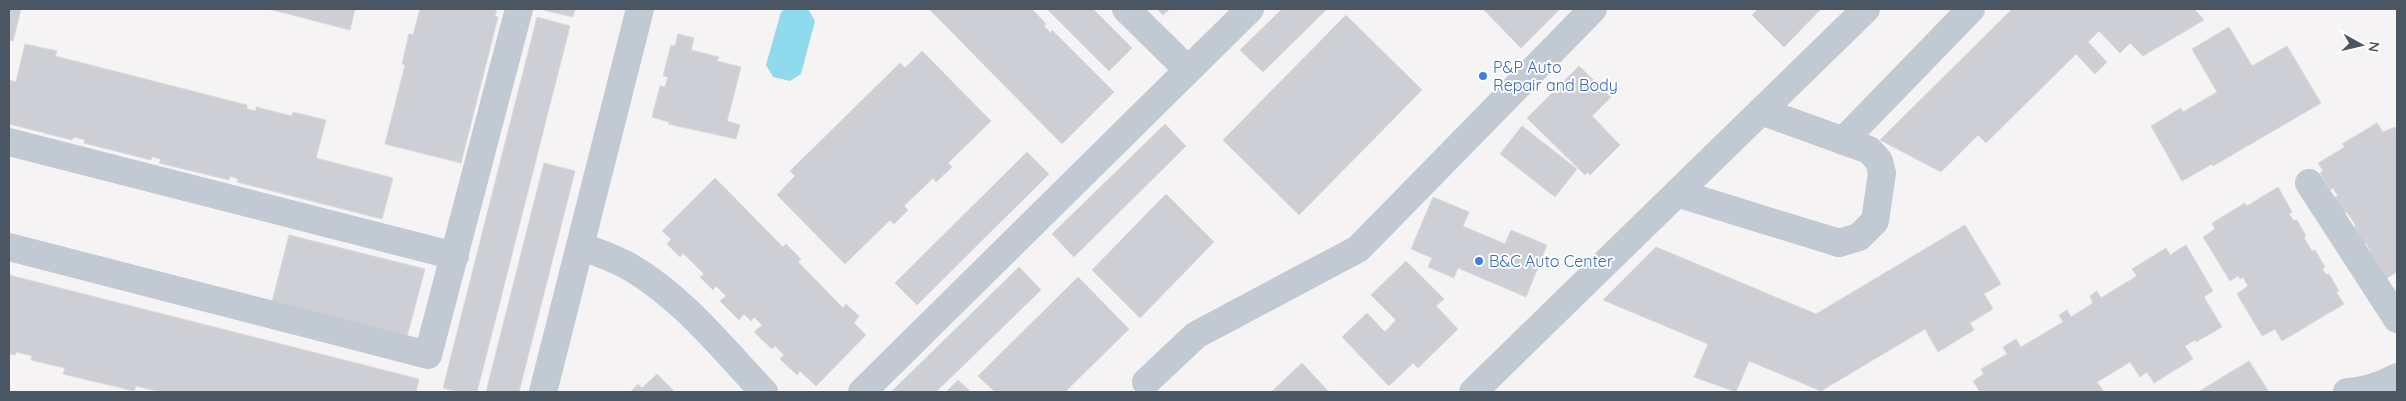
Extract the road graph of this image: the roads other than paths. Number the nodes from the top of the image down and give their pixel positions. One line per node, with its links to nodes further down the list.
1 (519, 9): 16 (lane)
2 (640, 9): 14 (lane)
3 (1126, 9): 8 (lane)
4 (1250, 9): 8 (lane)
5 (1593, 9): 19 (lane)
6 (1866, 9): 9 (lane)
7 (1971, 9): 10 (lane)
8 (1188, 70): 22 (lane)
9 (1761, 111): 10 (lane); 13 (lane)
10 (1843, 141): 13 (lane)
11 (9, 142): 16 (lane)
12 (2309, 182): 17 (lane)
13 (1677, 193): 23 (lane)
14 (580, 246): 20 (lane); 21 (lane)
15 (9, 247): 16 (lane)
16 (455, 256)
17 (2397, 319)
18 (2397, 377): 24 (lane)
19 (1146, 382)
20 (543, 392)
21 (764, 392)
22 (862, 392)
23 (1473, 392)
24 (2347, 392)

